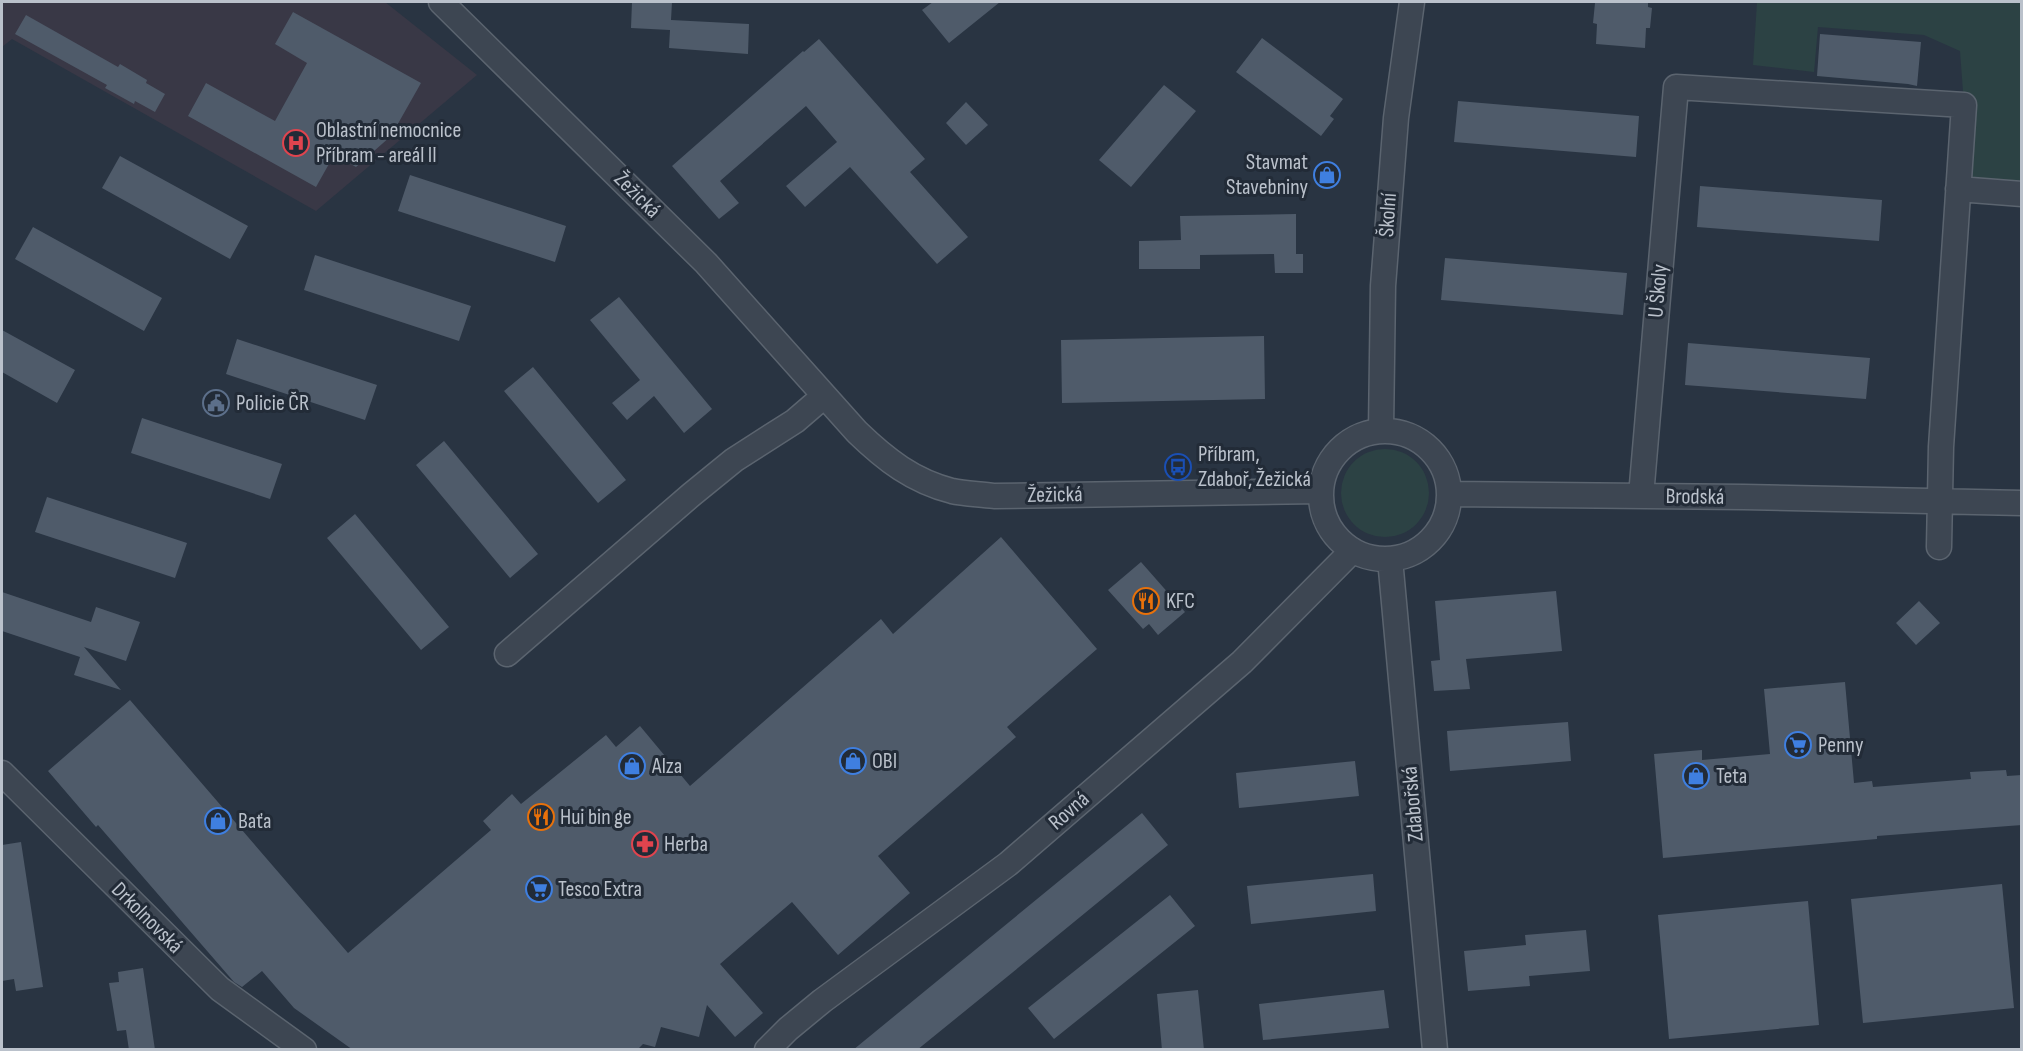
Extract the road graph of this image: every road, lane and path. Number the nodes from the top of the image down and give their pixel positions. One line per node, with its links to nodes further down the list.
1 (441, 2): 5 (street, Žežická)
2 (1412, 2): 6 (street, Školní)
3 (1958, 189): 4 (street); 9 (street, U Školy); 10 (street)
4 (2022, 194)
5 (824, 396): 7 (street, Žežická); 15 (street)
6 (1381, 430): 7 (street); 8 (street)
7 (1320, 491): 13 (street)
8 (1449, 494): 9 (street, Brodská); 14 (street)
9 (1641, 496): 10 (street, Brodská)
10 (1940, 502): 11 (street, Brodská); 12 (street)
11 (2022, 503)
12 (1939, 547)
13 (1352, 551): 14 (street); 18 (street, Rovná)
14 (1390, 559): 19 (street, Zdabořská)
15 (507, 654)
16 (2, 773): 17 (street, Drkolnovská)
17 (304, 1050)
18 (767, 1050)
19 (1435, 1050)

